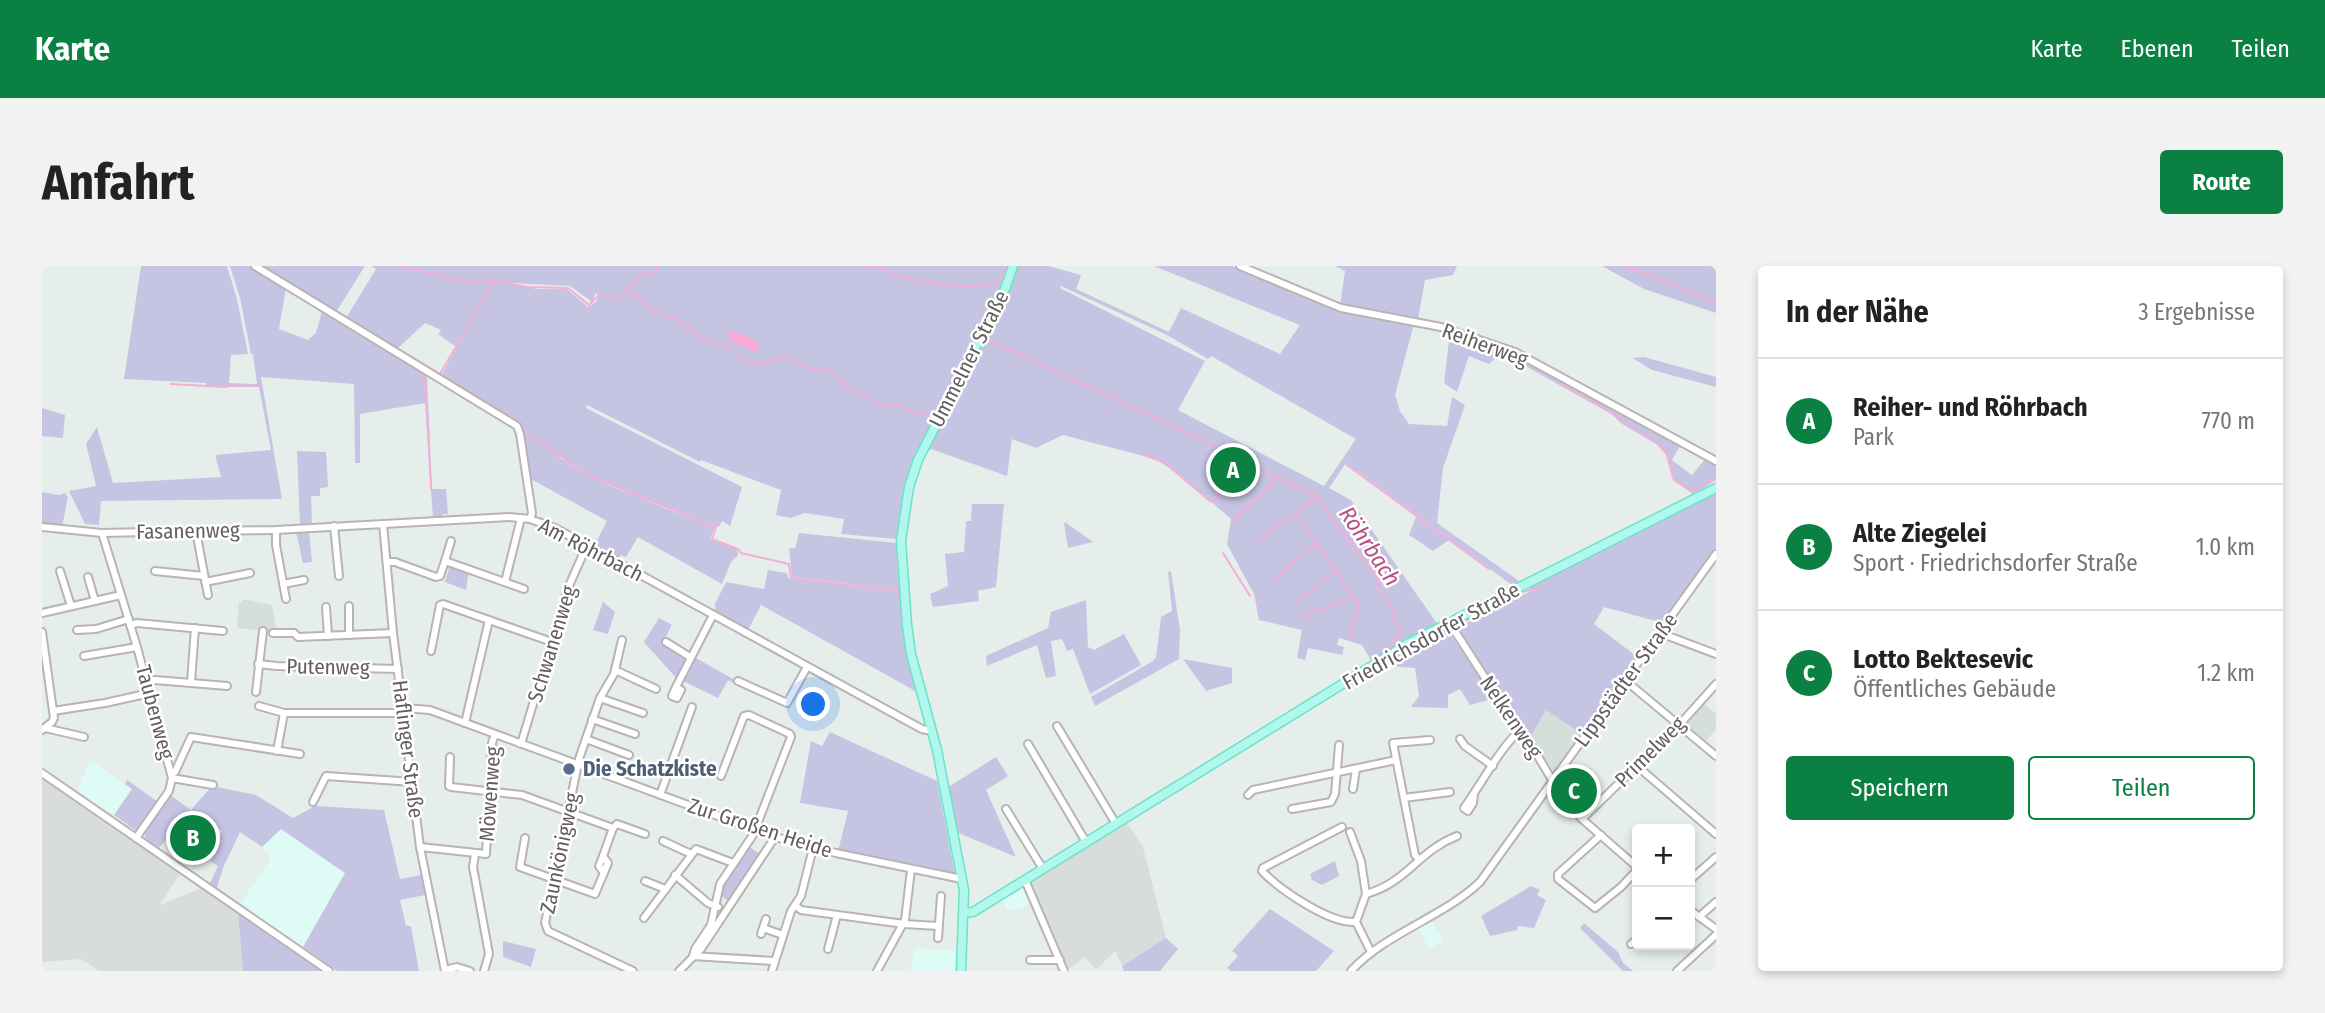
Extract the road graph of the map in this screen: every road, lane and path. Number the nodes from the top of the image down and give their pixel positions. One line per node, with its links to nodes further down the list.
1 (255, 266): 7 (street, Am Röhrbach)
2 (1013, 266): 86 (main road, Ummelner Straße)
3 (1240, 266): 4 (street, Reiherweg)
4 (1716, 461)
5 (1716, 486): 40 (main road, Friedrichsdorfer Straße)
6 (521, 518): 7 (street, Fasanenweg); 8 (street, Fasanenweg); 26 (street)
7 (530, 519): 15 (street, Am Röhrbach)
8 (383, 524): 9 (street, Fasanenweg); 18 (street, Haflinger Straße)
9 (334, 526): 11 (street, Fasanenweg); 22 (street)
10 (42, 527): 13 (street, Fasanenweg)
11 (276, 530): 12 (street, Fasanenweg); 27 (street)
12 (196, 531): 13 (street, Fasanenweg); 24 (street)
13 (102, 533): 29 (street, Taubenweg)
14 (451, 541): 17 (street)
15 (587, 545): 37 (street, Am Röhrbach); 52 (street, Schwanenweg)
16 (1716, 554): 48 (street, Lippstädter Straße)
17 (446, 561): 18 (street); 26 (street)
18 (387, 562): 47 (street, Haflinger Straße)
19 (60, 571): 33 (street)
20 (155, 571): 24 (street)
21 (250, 573): 24 (street)
22 (339, 576)
23 (88, 578): 32 (street)
24 (204, 579): 30 (street)
25 (304, 579): 27 (street)
26 (505, 582): 28 (street)
27 (283, 584): 31 (street)
28 (524, 589)
29 (121, 595): 32 (street); 39 (street, Taubenweg)
30 (208, 595)
31 (286, 599)
32 (95, 601): 33 (street)
33 (71, 606): 36 (street)
34 (349, 606): 49 (street)
35 (326, 607): 50 (street)
36 (42, 613)
37 (713, 615): 58 (street); 60 (street, Am Röhrbach)
38 (489, 620): 52 (street); 55 (street); 81 (street)
39 (130, 622): 41 (street); 42 (street); 54 (street, Taubenweg)
40 (1448, 622): 85 (street, Nelkenweg); 125 (main road, Friedrichsdorfer Straße)
41 (195, 628): 43 (street); 65 (street)
42 (77, 631)
43 (223, 631)
44 (263, 631): 59 (street, Putenweg)
45 (42, 632): 77 (street)
46 (273, 633): 50 (street)
47 (393, 633): 49 (street); 61 (street, Haflinger Straße)
48 (1660, 633): 56 (street); 64 (street, Lippstädter Straße)
49 (349, 635): 50 (street)
50 (328, 636)
51 (622, 640): 62 (street, Zaunkönigweg)
52 (552, 642): 93 (street, Schwanenweg)
53 (666, 642): 58 (street)
54 (137, 647): 57 (street, Taubenweg); 66 (street, Taubenweg)
55 (430, 651)
56 (1716, 654)
57 (84, 656)
58 (690, 657): 69 (street)
59 (258, 664): 61 (street, Putenweg); 71 (street, Putenweg)
60 (807, 667): 63 (street); 86 (street, Am Röhrbach)
61 (397, 669): 76 (street, Haflinger Straße)
62 (615, 670): 70 (street); 73 (street, Zaunkönigweg)
63 (738, 681)
64 (1626, 681): 82 (street); 110 (street, Lippstädter Straße)
65 (191, 682): 66 (street); 68 (street)
66 (147, 683): 72 (street, Taubenweg)
67 (1716, 684): 82 (street, Primelweg)
68 (227, 686)
69 (676, 687)
70 (656, 689)
71 (256, 692)
72 (150, 693): 77 (street); 108 (street, Taubenweg)
73 (600, 698): 79 (street); 80 (street, Zaunkönigweg)
74 (259, 706): 78 (street, Zur Großen Heide)
75 (692, 707): 116 (street)
76 (403, 710): 78 (street, Zur Großen Heide); 81 (street, Zur Großen Heide); 111 (street, Haflinger Straße)
77 (53, 711): 84 (street)
78 (284, 713): 96 (street)
79 (643, 713)
80 (592, 719): 88 (street); 90 (street, Zaunkönigweg)
81 (465, 723): 87 (street, Zur Großen Heide)
82 (1680, 724): 99 (street); 104 (street, Primelweg)
83 (1057, 726): 125 (street)
84 (44, 729): 89 (street)
85 (1520, 730): 103 (street); 110 (street, Nelkenweg)
86 (932, 733): 152 (main road, Ummelner Straße)
87 (495, 734): 93 (street, Zur Großen Heide); 114 (street, Möwenweg)
88 (635, 734)
89 (85, 737)
90 (586, 739): 98 (street); 102 (street, Zaunkönigweg)
91 (1460, 739): 103 (street)
92 (1430, 740): 101 (street)
93 (521, 744): 102 (street, Zur Großen Heide)
94 (1028, 744): 138 (street)
95 (1339, 745): 107 (street)
96 (276, 751): 97 (street); 108 (street)
97 (300, 754)
98 (629, 755)
99 (1716, 756)
100 (450, 757): 114 (street)
101 (1396, 760): 105 (street); 119 (street)
102 (579, 765): 116 (street, Zur Großen Heide); 123 (street, Zaunkönigweg)
103 (1493, 766): 117 (street)
104 (1637, 766): 124 (street, Primelweg); 131 (street)
105 (1356, 769): 107 (street); 113 (street)
106 (42, 773): 135 (street)
107 (1336, 773): 118 (street); 122 (street)
108 (172, 776): 112 (street, Taubenweg); 135 (street, Taubenweg)
109 (721, 776): 128 (street)
110 (1553, 781): 124 (street, Nelkenweg); 177 (street, Lippstädter Straße)
111 (413, 782): 120 (street); 139 (street, Haflinger Straße)
112 (213, 785)
113 (1353, 789)
114 (490, 791): 123 (street); 141 (street, Möwenweg)
115 (1450, 792): 119 (street)
116 (660, 794): 128 (street, Zur Großen Heide)
117 (1474, 794)
118 (1248, 795)
119 (1404, 798): 144 (street)
120 (313, 802)
121 (1006, 809): 147 (street)
122 (1292, 809)
123 (568, 811): 127 (street); 153 (street, Zaunkönigweg)
124 (1582, 819): 132 (street, Nelkenweg)
125 (1116, 824): 138 (main road, Friedrichsdorfer Straße)
126 (1342, 827): 169 (street)
127 (613, 828): 130 (street); 153 (street)
128 (755, 829): 134 (street, Zur Großen Heide); 145 (street)
129 (1350, 832): 157 (street)
130 (645, 834)
131 (1716, 834)
132 (1601, 835): 146 (street, Nelkenweg); 150 (street)
133 (1457, 836): 144 (street)
134 (775, 837): 140 (street, Zur Großen Heide); 162 (street)
135 (136, 838): 183 (street)
136 (525, 838): 153 (street)
137 (663, 841): 142 (street)
138 (1086, 842): 147 (main road, Friedrichsdorfer Straße)
139 (420, 847): 141 (street); 182 (street, Haflinger Straße)
140 (813, 848): 148 (street, Zur Großen Heide); 161 (street)
141 (475, 854): 185 (street)
142 (691, 854): 145 (street); 149 (street)
143 (1716, 857): 151 (street)
144 (1419, 859): 157 (street)
145 (733, 863): 160 (street)
146 (1632, 864)
147 (1043, 869): 154 (main road, Friedrichsdorfer Straße)
148 (911, 870): 152 (street, Zur Großen Heide); 170 (street)
149 (675, 875): 156 (street); 160 (street)
150 (1632, 875)
151 (1695, 876)
152 (962, 879): 163 (main road, Ummelner Straße)
153 (554, 880): 186 (street, Zaunkönigweg)
154 (1025, 880): 163 (main road, Friedrichsdorfer Straße); 180 (street)
155 (645, 881): 156 (street)
156 (665, 888): 167 (street)
157 (1366, 894): 169 (street)
158 (941, 896): 171 (street)
159 (1716, 902): 166 (street)
160 (716, 906): 162 (street); 178 (street)
161 (796, 906): 165 (street); 173 (street)
162 (728, 908): 178 (street)
163 (964, 913): 190 (main road, Ummelner Straße)
164 (1695, 913): 166 (street)
165 (837, 915): 170 (street); 176 (street)
166 (1699, 916): 172 (street)
167 (644, 918)
168 (766, 919): 173 (street)
169 (1356, 922): 177 (street)
170 (904, 924): 171 (street); 189 (street)
171 (939, 926): 175 (street)
172 (1716, 929)
173 (783, 935): 181 (street)
174 (1716, 935): 193 (street)
175 (938, 938)
176 (828, 949)
177 (1371, 952): 192 (street, Lippstädter Straße)
178 (693, 956): 181 (street); 187 (street)
179 (1030, 960): 180 (street)
180 (1060, 960): 191 (street)
181 (774, 961): 188 (street)
182 (445, 970): 184 (street)
183 (329, 971)
184 (470, 971)
185 (484, 971)
186 (633, 971)
187 (679, 971)
188 (772, 971)
189 (877, 971)
190 (961, 971)
191 (1064, 971)
192 (1351, 971)
193 (1677, 971)

